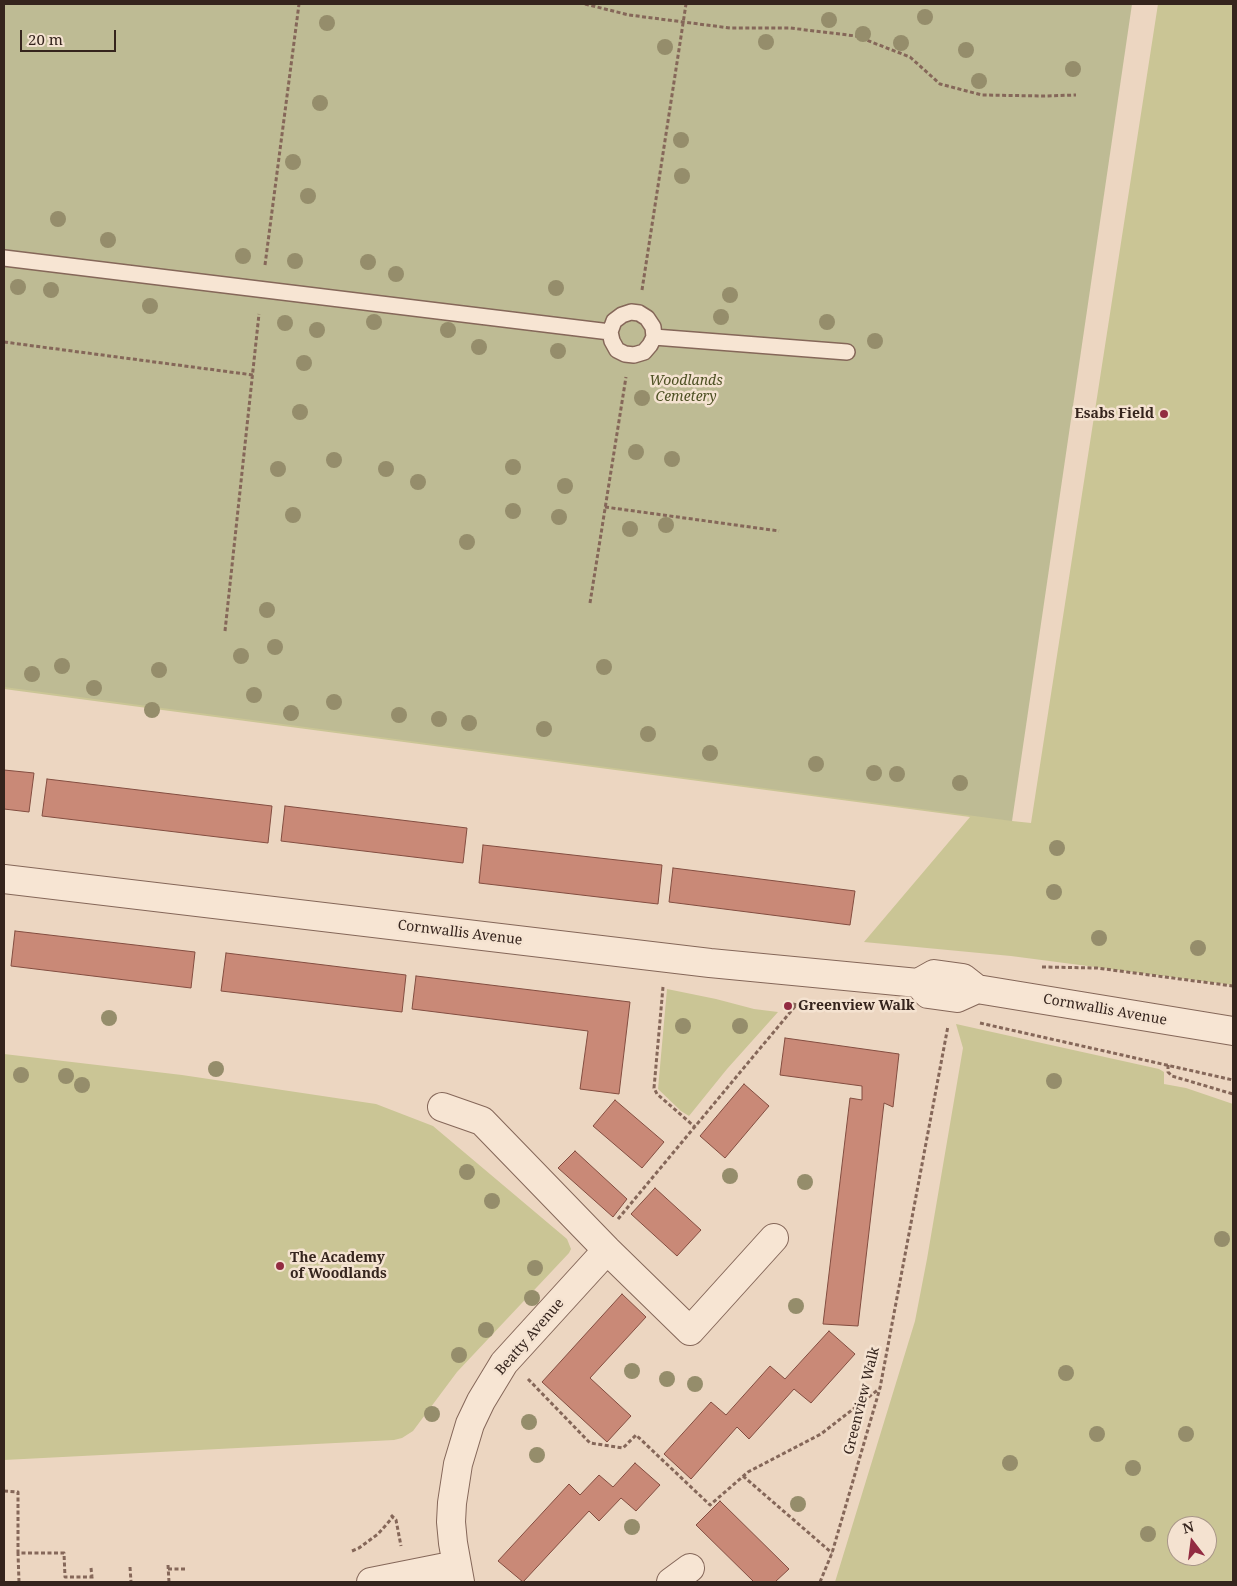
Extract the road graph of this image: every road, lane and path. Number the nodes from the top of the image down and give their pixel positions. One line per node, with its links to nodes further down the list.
1 (299, 4): 7 (path)
2 (584, 4): 4 (path)
3 (686, 4): 4 (path)
4 (683, 22): 5 (path); 8 (path)
5 (1076, 95)
6 (4, 258): 7 (lane)
7 (262, 289): 9 (lane); 14 (path)
8 (639, 313): 9 (lane); 10 (lane)
9 (610, 332): 10 (lane)
10 (654, 337): 12 (lane)
11 (4, 342): 14 (path)
12 (846, 352)
13 (626, 373): 15 (path)
14 (253, 375): 18 (path)
15 (605, 508): 16 (path); 17 (path)
16 (779, 531)
17 (590, 603)
18 (225, 631)
19 (4, 879): 26 (street, Cornwallis Avenue)
20 (1176, 978): 22 (path)
21 (663, 981): 31 (path)
22 (1233, 986)
23 (797, 1004): 31 (path)
24 (977, 1022): 27 (path)
25 (948, 1026): 35 (path, Greenview Walk)
26 (1233, 1031)
27 (1168, 1065): 28 (path); 29 (path)
28 (1233, 1080)
29 (1233, 1094)
30 (442, 1107): 33 (street)
31 (695, 1127): 33 (path)
32 (774, 1238): 33 (street)
33 (607, 1250): 34 (street, Beatty Avenue)
34 (508, 1359): 36 (path); 45 (street, Beatty Avenue)
35 (880, 1388): 36 (path); 40 (path, Greenview Walk)
36 (743, 1476): 40 (path)
37 (4, 1490): 41 (path)
38 (402, 1547): 39 (path)
39 (352, 1551)
40 (832, 1553): 52 (path, Greenview Walk)
41 (18, 1554): 46 (path); 47 (path)
42 (130, 1567): 49 (path)
43 (91, 1568): 46 (path)
44 (186, 1569): 50 (path)
45 (458, 1574): 51 (street)
46 (92, 1577): 48 (path)
47 (19, 1582)
48 (92, 1582)
49 (131, 1582)
50 (168, 1582)
51 (372, 1582)
52 (820, 1582)

